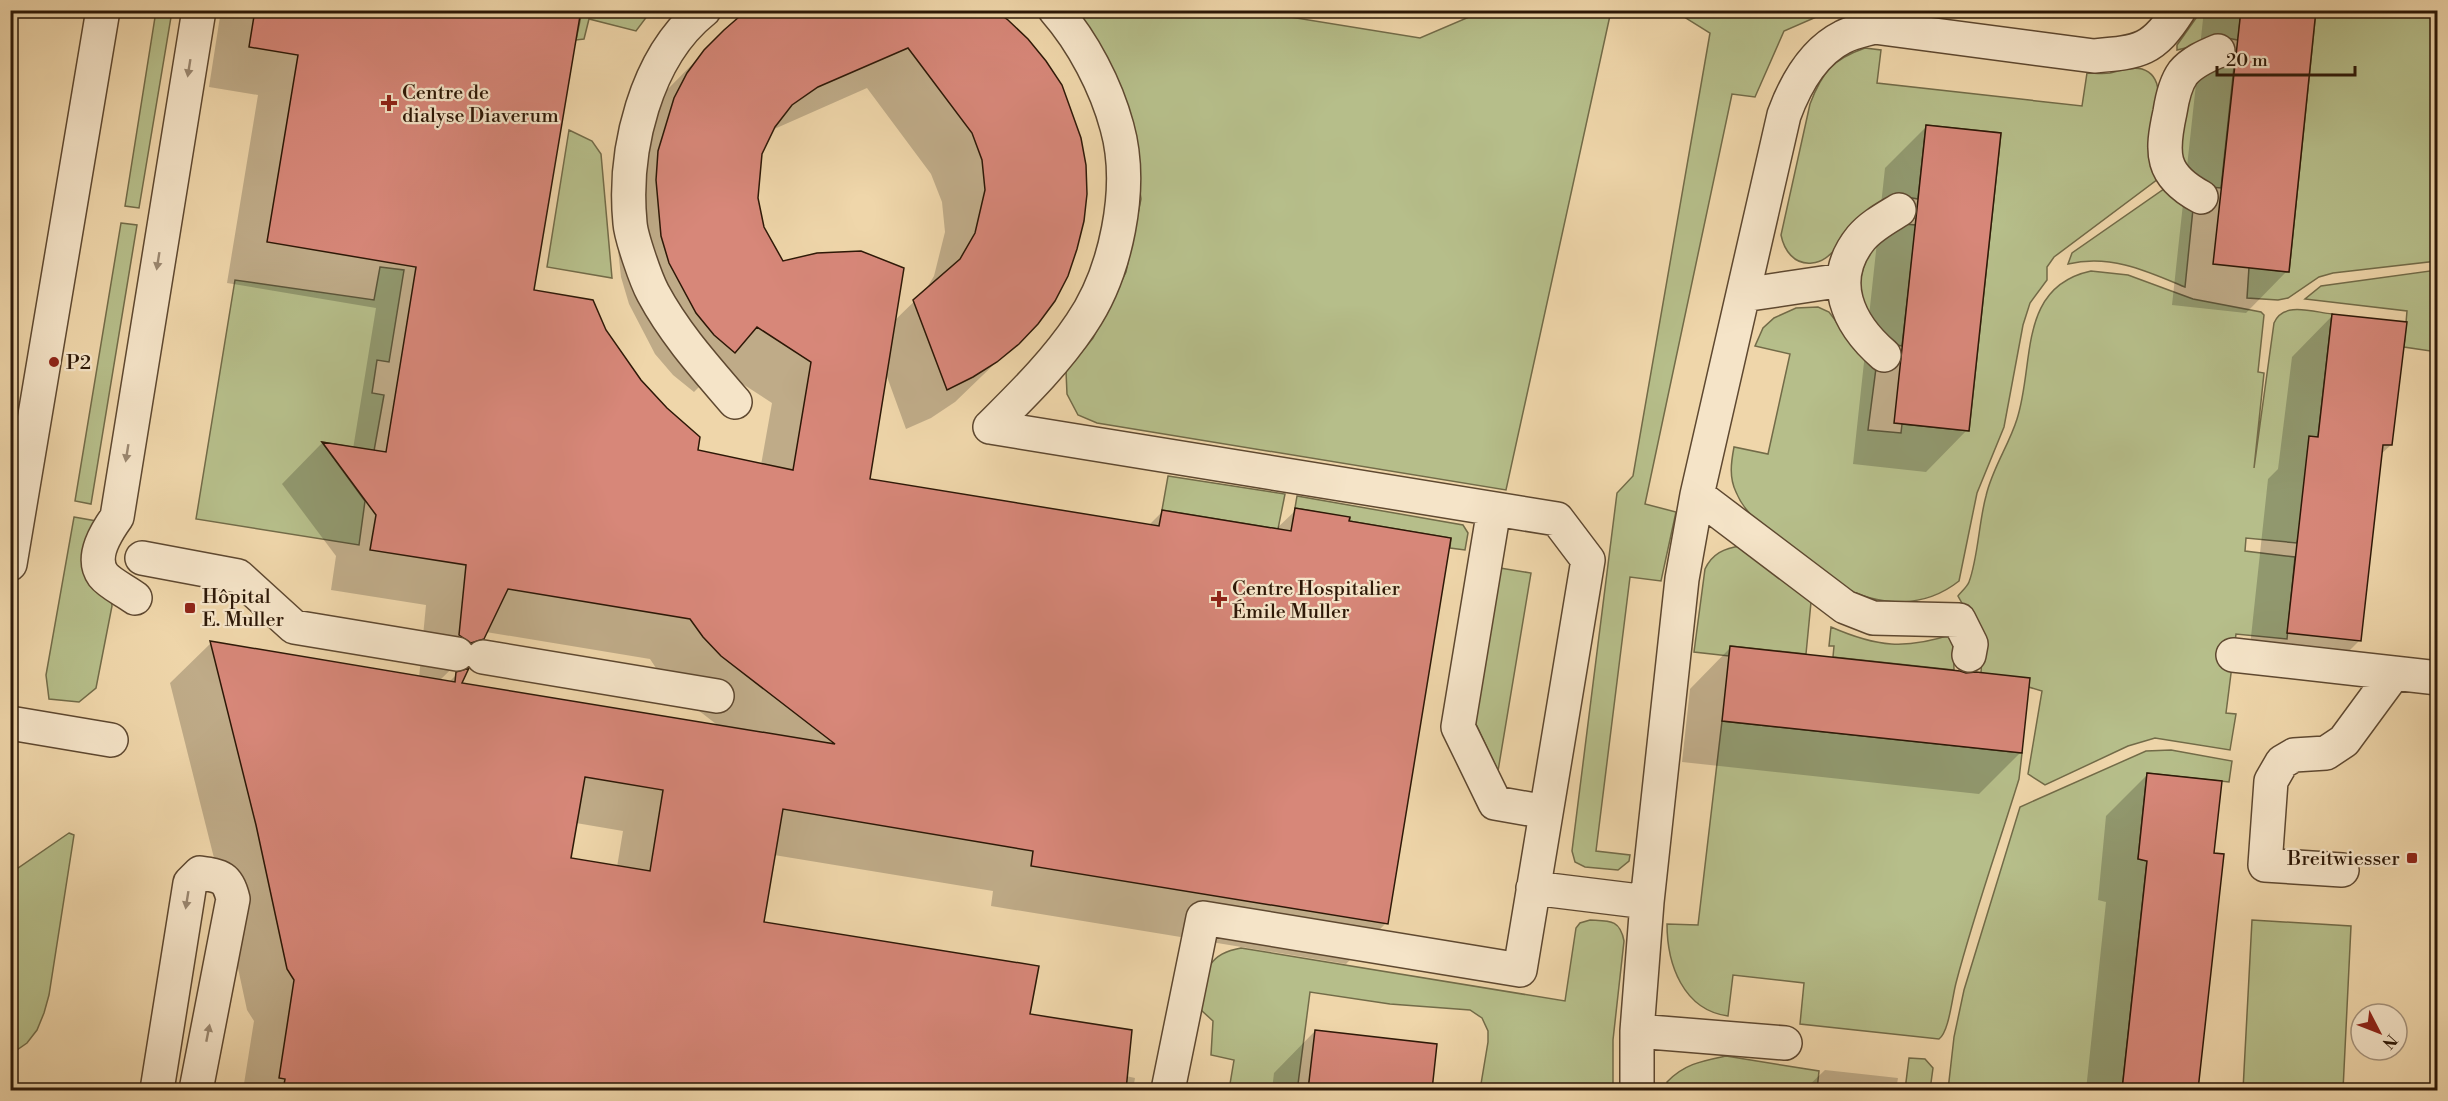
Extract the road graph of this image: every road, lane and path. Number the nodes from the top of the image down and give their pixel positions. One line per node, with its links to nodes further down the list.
1 (103, 10): 18 (lane)
2 (199, 10): 19 (lane, one-way to 19)
3 (704, 10): 14 (lane)
4 (1055, 10): 16 (lane)
5 (2179, 10): 6 (lane)
6 (2148, 47): 8 (lane); 12 (lane)
7 (2218, 51): 8 (lane)
8 (2181, 75): 9 (lane)
9 (2202, 196)
10 (1899, 210): 11 (lane)
11 (1844, 280): 12 (lane); 13 (lane)
12 (1743, 295): 15 (lane)
13 (1884, 355)
14 (735, 402)
15 (1697, 495): 20 (lane); 30 (lane)
16 (1494, 509): 27 (lane); 27 (lane)
17 (142, 558): 24 (lane)
18 (10, 564)
19 (135, 598)
20 (1969, 655)
21 (2233, 656): 22 (lane)
22 (2394, 673): 23 (lane); 28 (lane)
23 (2438, 678)
24 (717, 696)
25 (10, 723): 26 (lane)
26 (111, 740)
27 (1546, 812): 29 (lane)
28 (2342, 870)
29 (1533, 888): 30 (lane); 35 (lane)
30 (1647, 902): 31 (lane)
31 (1637, 1031): 32 (lane); 36 (lane)
32 (1785, 1043)
33 (157, 1090): 34 (lane, one-way to 33)
34 (196, 1090)
35 (1168, 1090)
36 (1637, 1090)

